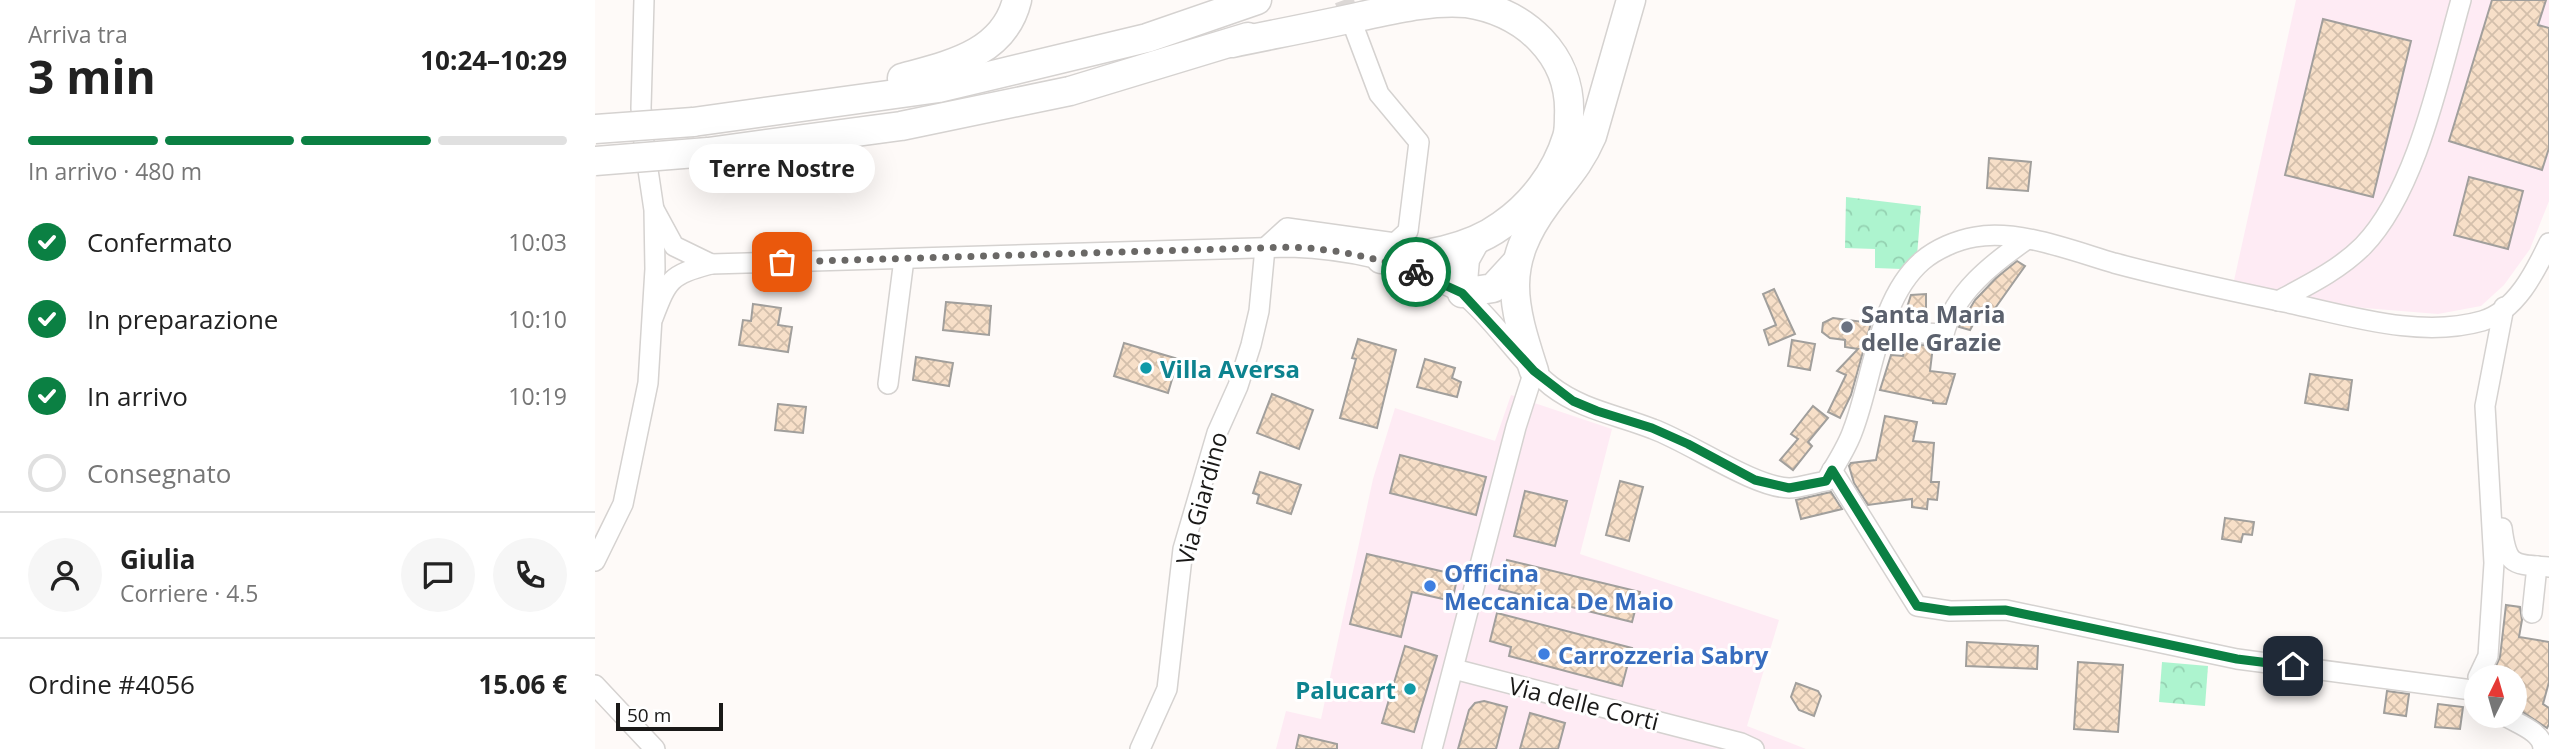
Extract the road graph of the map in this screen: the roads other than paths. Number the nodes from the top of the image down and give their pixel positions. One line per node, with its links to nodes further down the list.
1 (644, 0): 11 (street)
2 (1017, 0): 8 (highway)
3 (1257, 0): 8 (highway)
4 (1631, 0): 20 (highway)
5 (2461, 0): 24 (street)
6 (1353, 12): 7 (highway); 16 (street)
7 (1232, 43): 10 (highway, bridge); 13 (highway)
8 (809, 106): 9 (highway, bridge)
9 (595, 129)
10 (595, 161)
11 (655, 210): 15 (street); 17 (street)
12 (2027, 240): 24 (street); 27 (street); 27 (street)
13 (1475, 241): 19 (highway); 23 (highway)
14 (2549, 243): 25 (street)
15 (674, 246): 17 (street); 21 (street)
16 (1265, 248): 18 (street); 19 (street); 41 (street, Via Giardino)
17 (655, 259): 22 (street); 26 (street)
18 (904, 259): 21 (street); 29 (street)
19 (1381, 259): 23 (street)
20 (1516, 263): 23 (highway); 28 (highway)
21 (711, 264): 22 (street)
22 (683, 271): 26 (street)
23 (1462, 293): 28 (street)
24 (2278, 300): 25 (street)
25 (2504, 307): 31 (street)
26 (653, 318): 32 (street)
27 (1883, 331): 30 (street)
28 (1534, 371): 30 (street); 36 (street)
29 (888, 384)
30 (1832, 470): 37 (street)
31 (2490, 498): 33 (street); 35 (street)
32 (595, 561)
33 (2543, 566): 34 (street)
34 (2532, 613)
35 (2484, 665)
36 (1454, 670): 42 (street); 43 (street, Via delle Corti)
37 (2464, 684)
38 (595, 685): 40 (street)
39 (2526, 728): 44 (street)
40 (655, 749)
41 (1140, 749)
42 (1432, 749)
43 (1754, 749)
44 (2543, 749)

